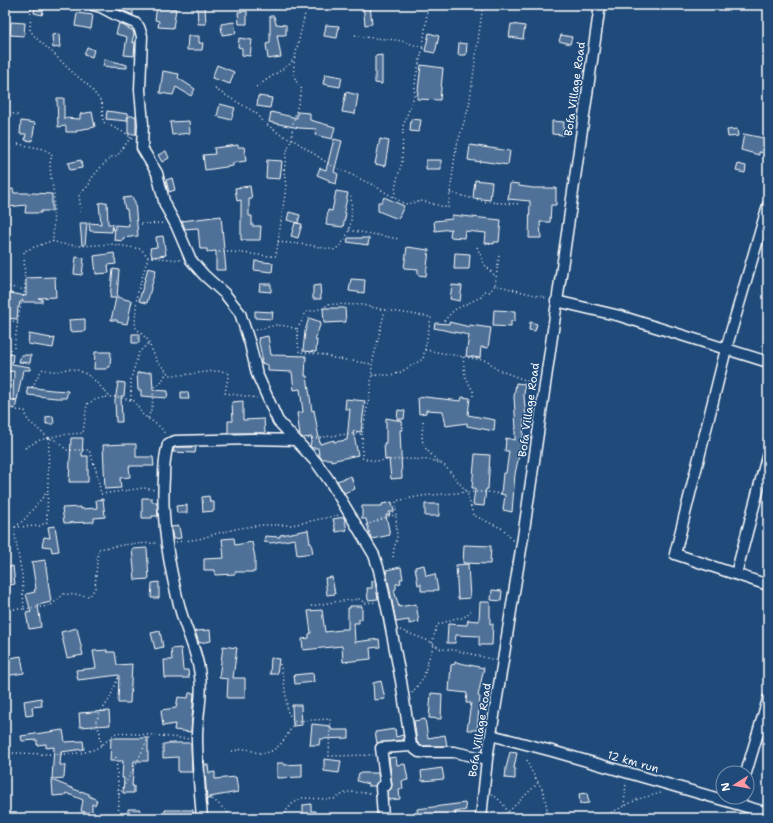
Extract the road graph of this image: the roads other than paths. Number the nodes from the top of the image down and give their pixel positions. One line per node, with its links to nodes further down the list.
1 (93, 5): 7 (street)
2 (600, 5): 4 (street, Bofa Village Road)
3 (768, 205): 5 (street)
4 (556, 301): 5 (street); 12 (street, Bofa Village Road)
5 (726, 349): 6 (street); 9 (street)
6 (768, 362)
7 (296, 440): 13 (street); 19 (street)
8 (768, 454): 9 (street)
9 (736, 574): 10 (street)
10 (768, 585)
11 (768, 699): 15 (street)
12 (491, 735): 14 (street, Bofa Village Road); 16 (street, 12 km run)
13 (411, 746): 14 (street); 20 (street)
14 (487, 759): 21 (street, Bofa Village Road)
15 (748, 765)
16 (715, 796)
17 (747, 805): 18 (street, 12 km run)
18 (768, 814)
19 (202, 818)
20 (383, 818)
21 (480, 818)

